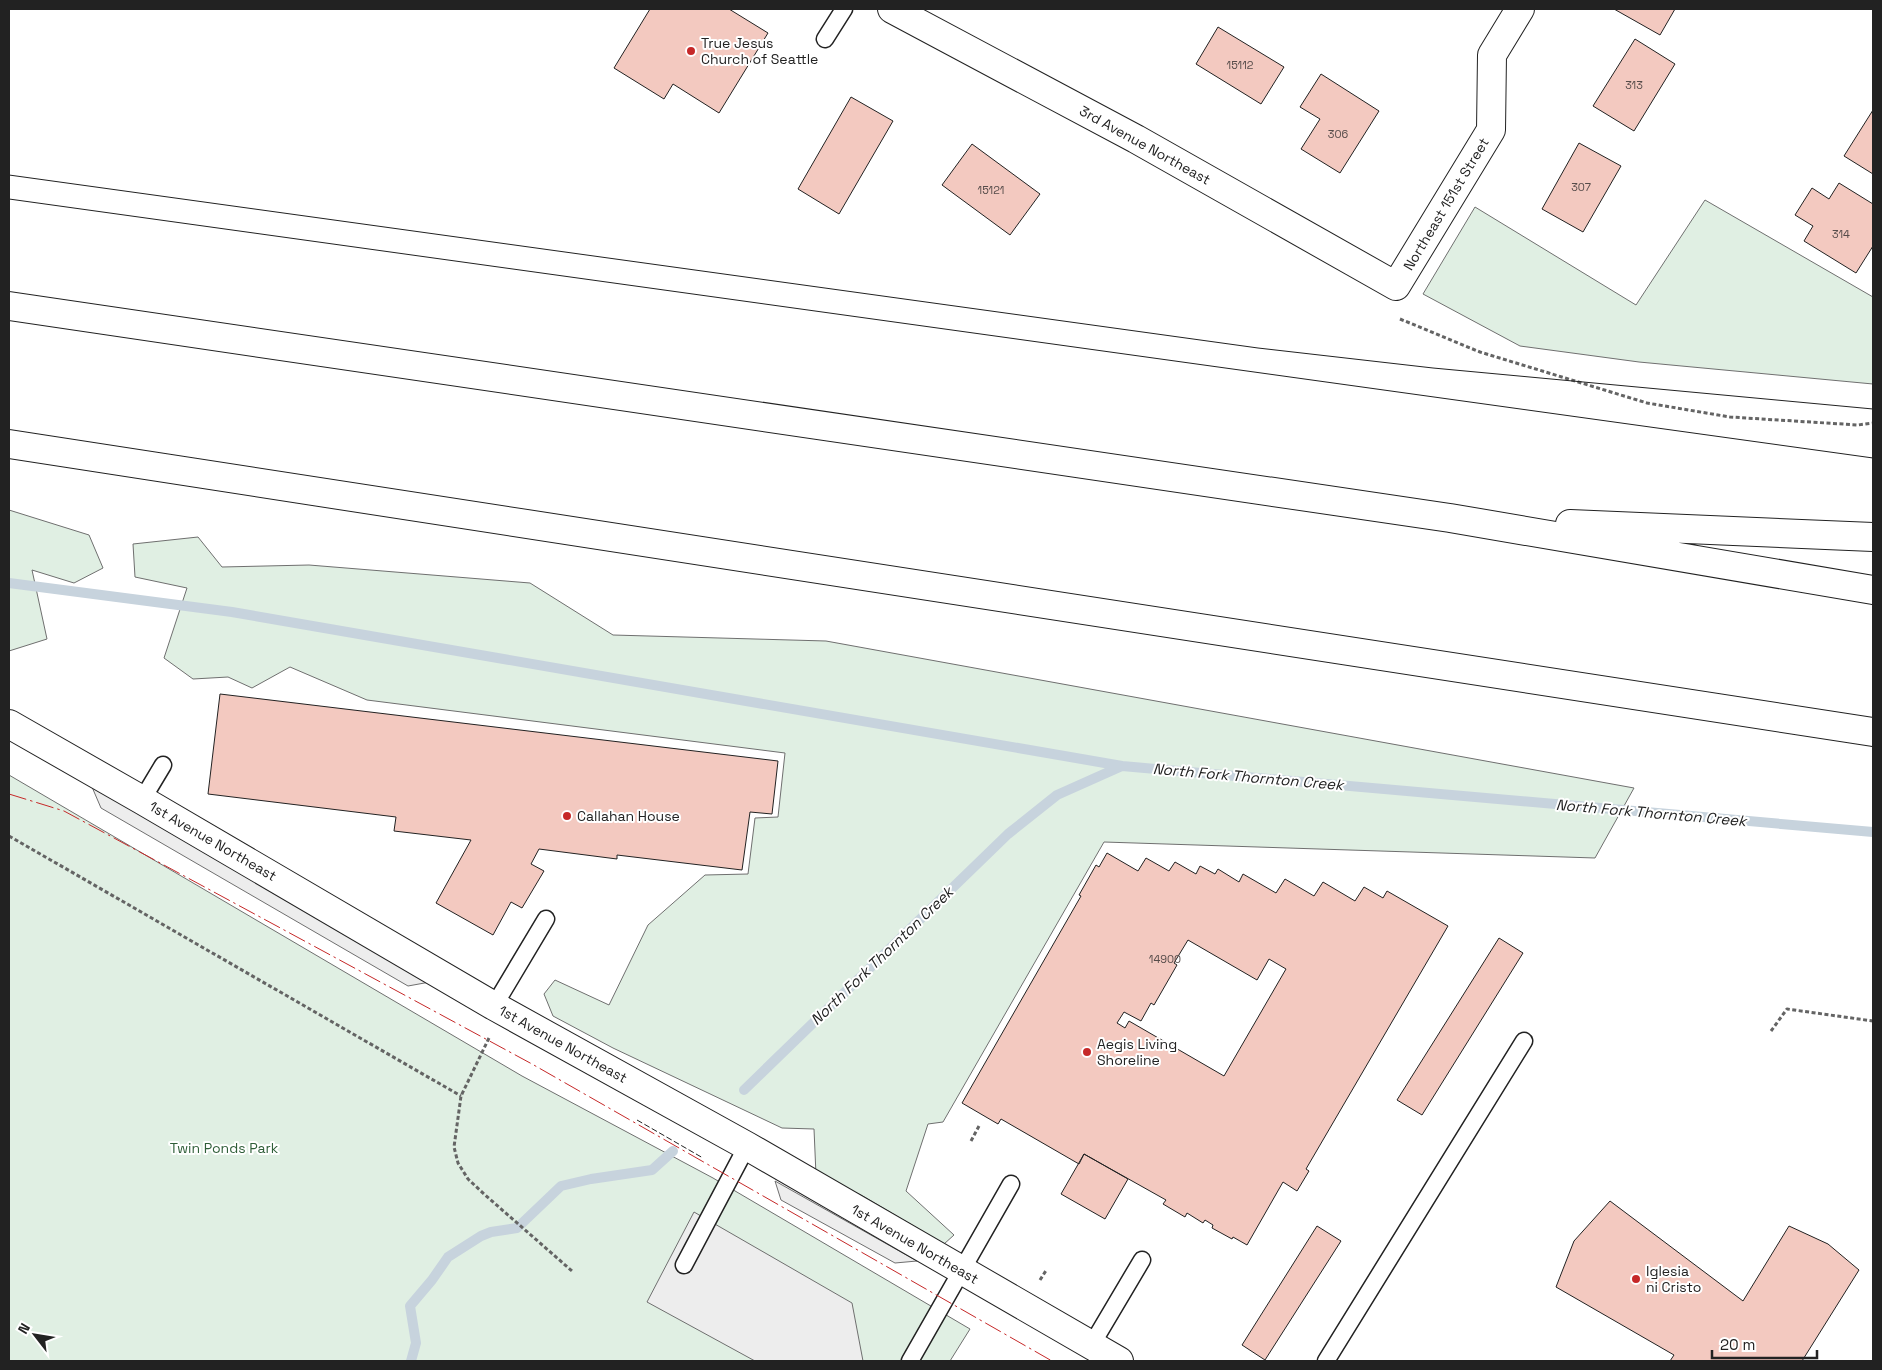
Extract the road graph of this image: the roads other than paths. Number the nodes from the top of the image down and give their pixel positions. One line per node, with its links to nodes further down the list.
1 (844, 9): 4 (lane)
2 (892, 9): 5 (main road, 3rd Avenue Northeast)
3 (1520, 9): 5 (main road, Northeast 151st Street)
4 (825, 39)
5 (1396, 286)
6 (9, 306): 8 (main road)
7 (9, 444): 11 (main road)
8 (1450, 518): 9 (main road); 10 (main road)
9 (1873, 537)
10 (1873, 590)
11 (1767, 715): 13 (main road); 14 (main road)
12 (9, 724): 16 (main road, 1st Avenue Northeast)
13 (1873, 732)
14 (1873, 746)
15 (163, 765): 16 (lane)
16 (142, 800): 18 (main road, 1st Avenue Northeast)
17 (546, 919): 18 (lane)
18 (493, 1018): 20 (main road, 1st Avenue Northeast)
19 (1524, 1041): 28 (lane)
20 (747, 1146): 23 (lane); 24 (main road, 1st Avenue Northeast)
21 (1011, 1184): 24 (lane)
22 (1142, 1260): 25 (lane)
23 (684, 1265)
24 (962, 1272): 25 (main road, 1st Avenue Northeast); 26 (lane)
25 (1091, 1346): 27 (main road, 1st Avenue Northeast)
26 (910, 1361)
27 (1119, 1361)
28 (1326, 1361)

